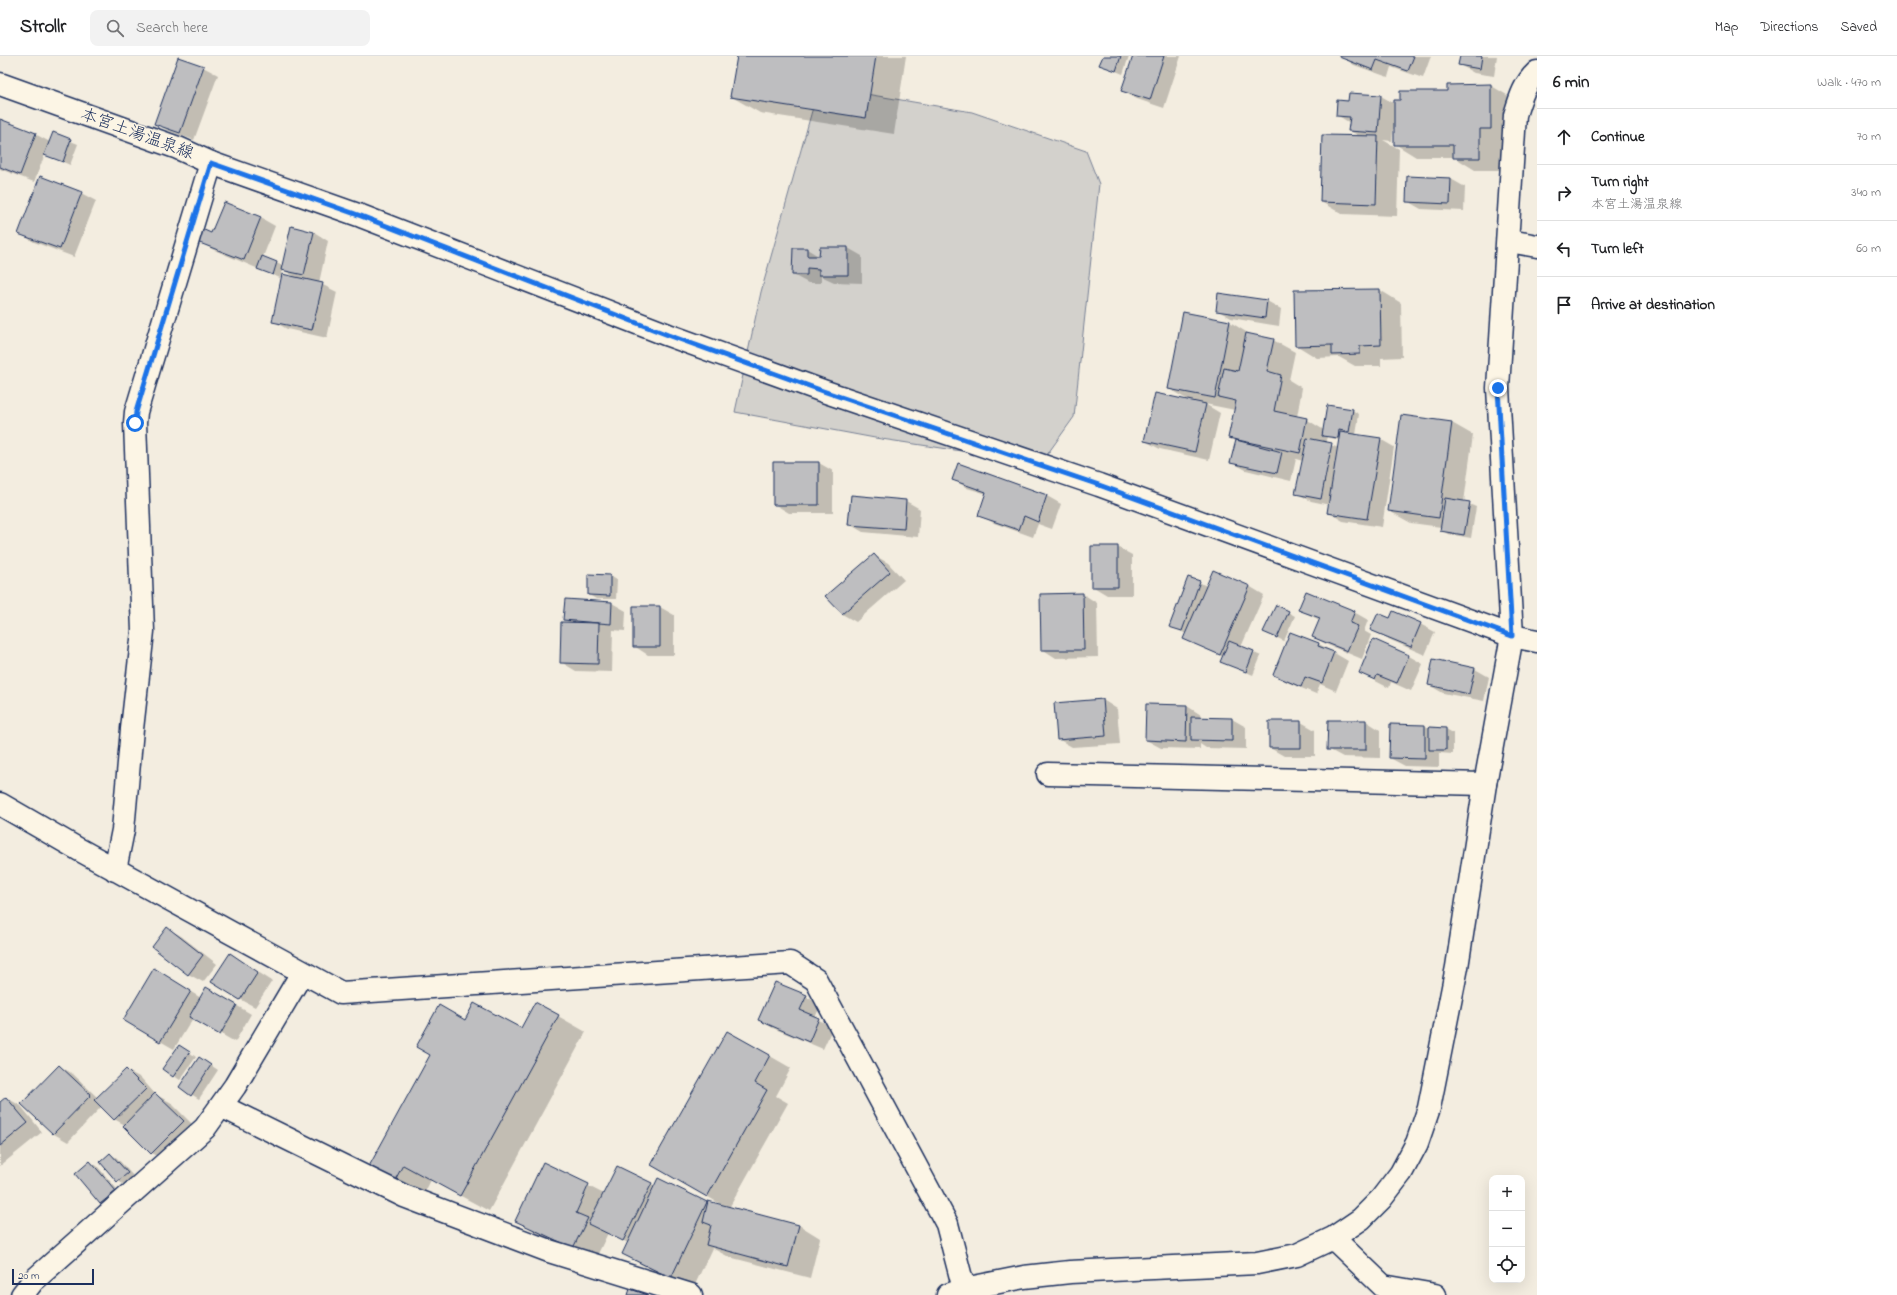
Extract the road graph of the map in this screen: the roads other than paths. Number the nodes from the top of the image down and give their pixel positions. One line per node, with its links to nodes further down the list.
1 (1537, 72): 4 (street)
2 (0, 84): 3 (street, 本宮土湯温泉線)
3 (211, 163): 6 (street, 本宮土湯温泉線); 11 (street)
4 (1509, 241): 5 (street); 6 (street)
5 (1537, 246)
6 (1512, 636): 7 (street, 本宮土湯温泉線); 9 (street)
7 (1537, 642)
8 (1048, 774): 9 (street)
9 (1485, 784): 14 (street)
10 (0, 804): 11 (street)
11 (115, 870): 12 (street)
12 (302, 973): 13 (street); 16 (street)
13 (221, 1106): 17 (street); 18 (street)
14 (1333, 1238): 15 (street); 16 (street)
15 (1382, 1291): 19 (street)
16 (956, 1292)
17 (22, 1295)
18 (691, 1295)
19 (1435, 1295)

